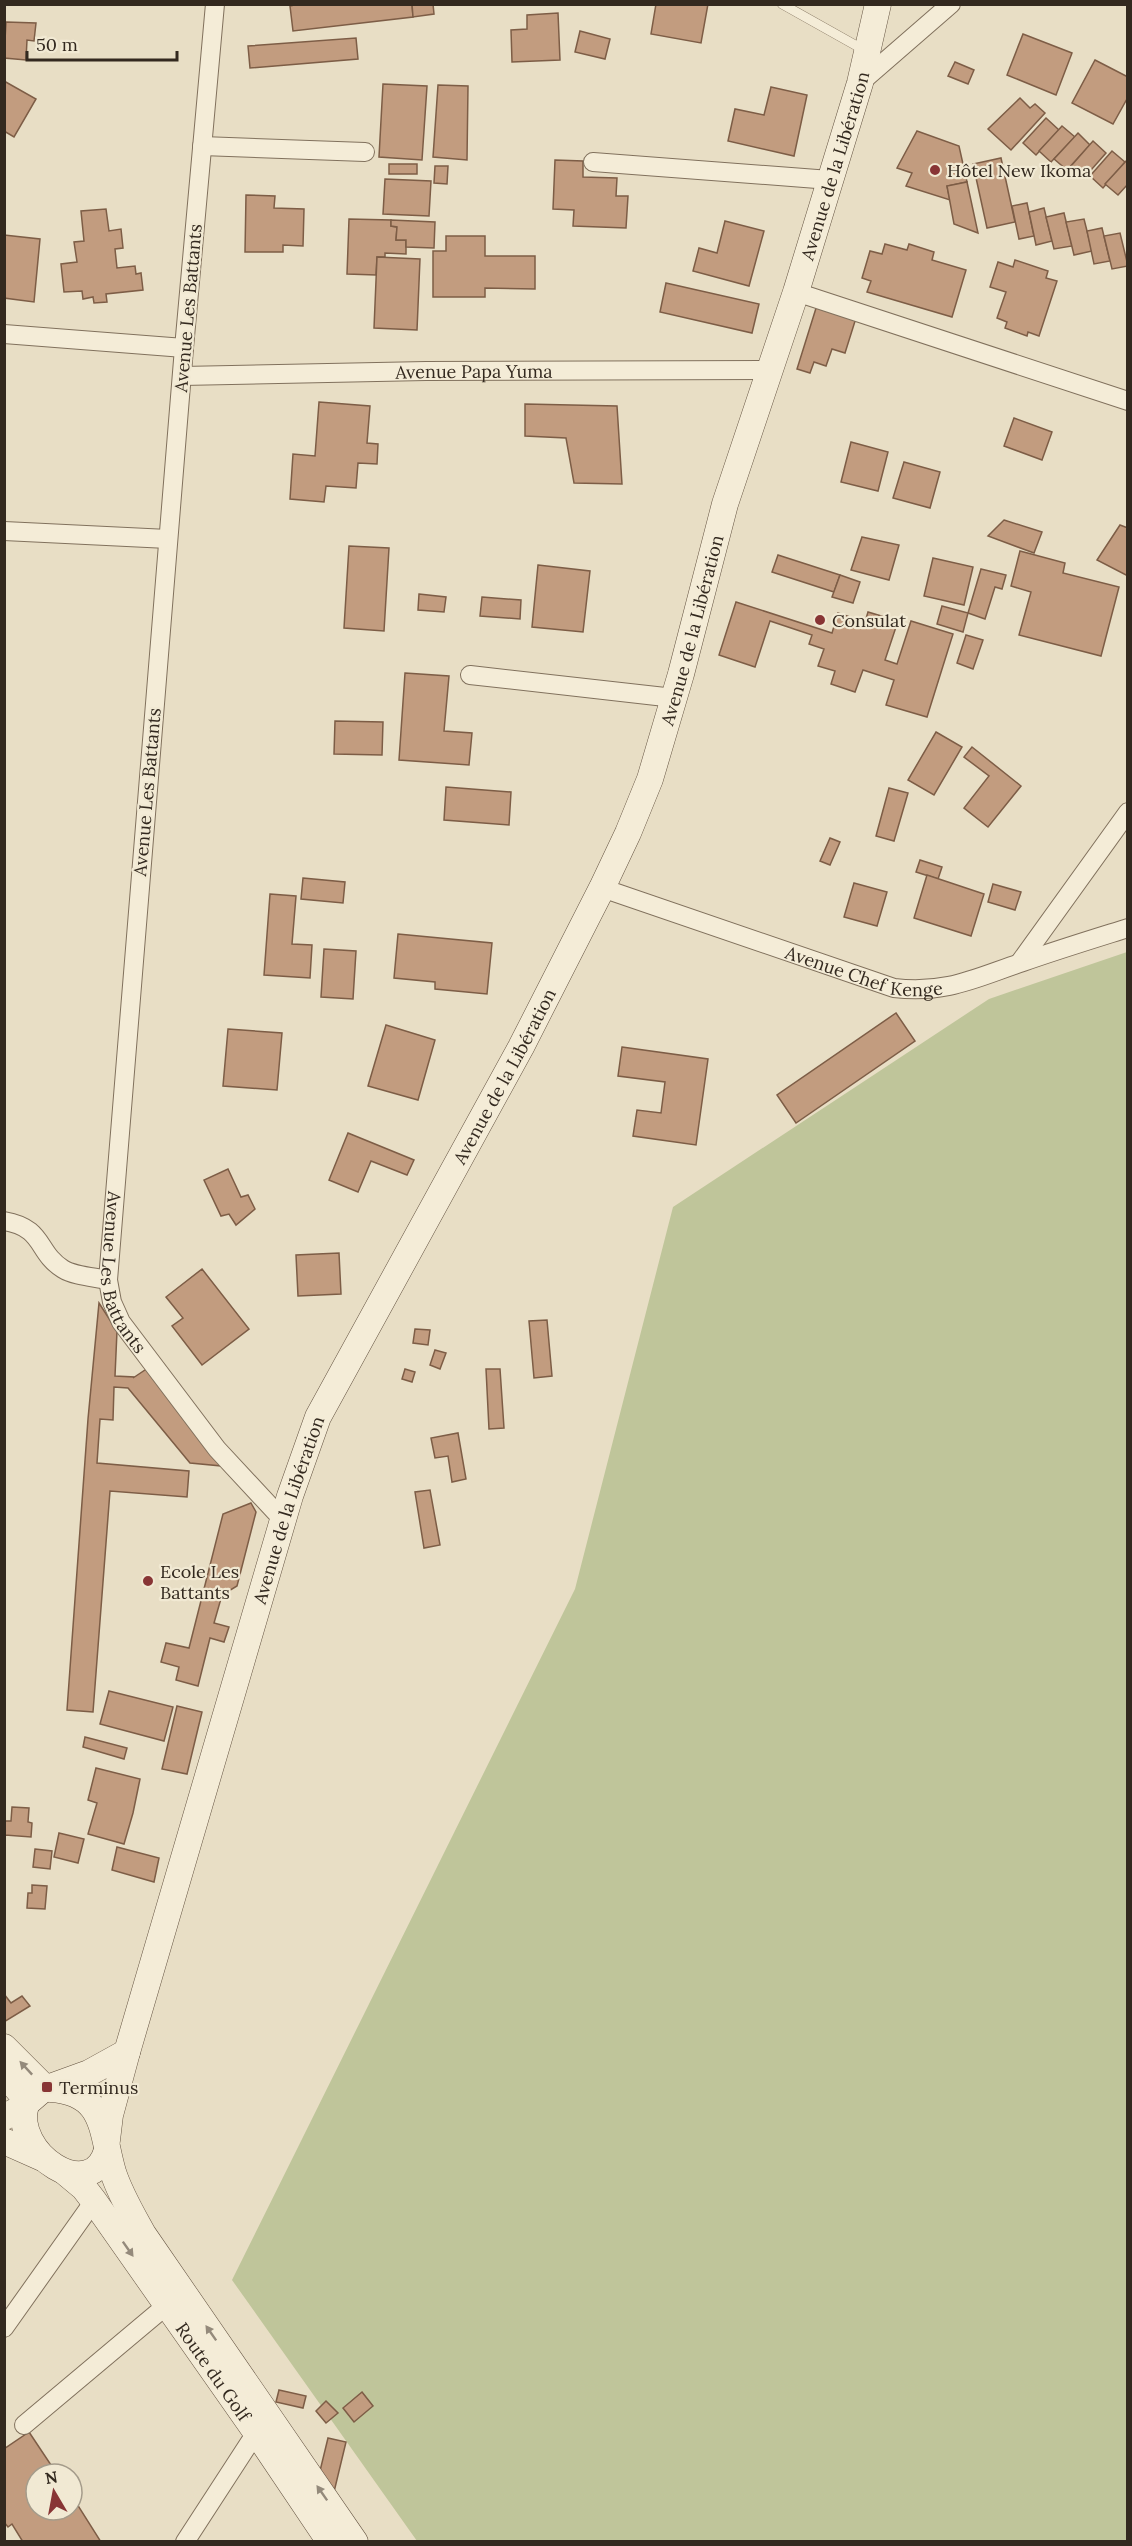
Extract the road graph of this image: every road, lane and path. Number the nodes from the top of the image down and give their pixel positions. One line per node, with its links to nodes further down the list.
1 (215, 4): 7 (street, Avenue Les Battants)
2 (782, 4): 5 (lane)
3 (878, 4): 5 (street, Avenue de la Libération)
4 (951, 4): 6 (street)
5 (867, 52): 6 (street, Avenue de la Libération)
6 (860, 83): 10 (street, Avenue de la Libération)
7 (202, 146): 8 (street); 13 (street, Avenue Les Battants)
8 (365, 152)
9 (593, 162): 10 (street)
10 (830, 180): 11 (street, Avenue de la Libération)
11 (796, 292): 14 (street, Avenue de la Libération); 16 (street)
12 (4, 334): 13 (street)
13 (184, 348): 15 (street, Avenue Les Battants)
14 (768, 370): 15 (street, Avenue Papa Yuma); 20 (street, Avenue de la Libération)
15 (182, 376): 18 (street, Avenue Les Battants)
16 (1128, 401)
17 (4, 531): 18 (street)
18 (168, 539): 26 (street, Avenue Les Battants)
19 (470, 675): 20 (street)
20 (674, 698): 22 (street, Avenue de la Libération)
21 (1128, 812): 24 (street)
22 (602, 888): 24 (street, Avenue Chef Kenge); 27 (street, Avenue de la Libération)
23 (1128, 928): 24 (street, Avenue Chef Kenge)
24 (1020, 962)
25 (4, 1221): 26 (street)
26 (108, 1280): 27 (street, Avenue Les Battants)
27 (284, 1521): 29 (street, Avenue de la Libération)
28 (4, 2047): 31 (street, one-way to 28)
29 (127, 2052): 31 (street); 34 (street, Avenue de la Libération)
30 (4, 2074): 31 (street)
31 (38, 2096): 32 (street); 34 (street); 35 (street)
32 (4, 2118)
33 (4, 2141): 35 (street)
34 (107, 2145): 35 (street); 39 (street, one-way to 34)
35 (53, 2165): 36 (street, Route du Golf)
36 (94, 2201): 37 (street, Route du Golf, one-way to 37); 38 (street)
37 (167, 2305): 39 (street, Route du Golf); 40 (street)
38 (4, 2328)
39 (263, 2424): 41 (street); 42 (street, Route du Golf); 43 (street, one-way to 39)
40 (24, 2425)
41 (185, 2541)
42 (330, 2541)
43 (355, 2541)

